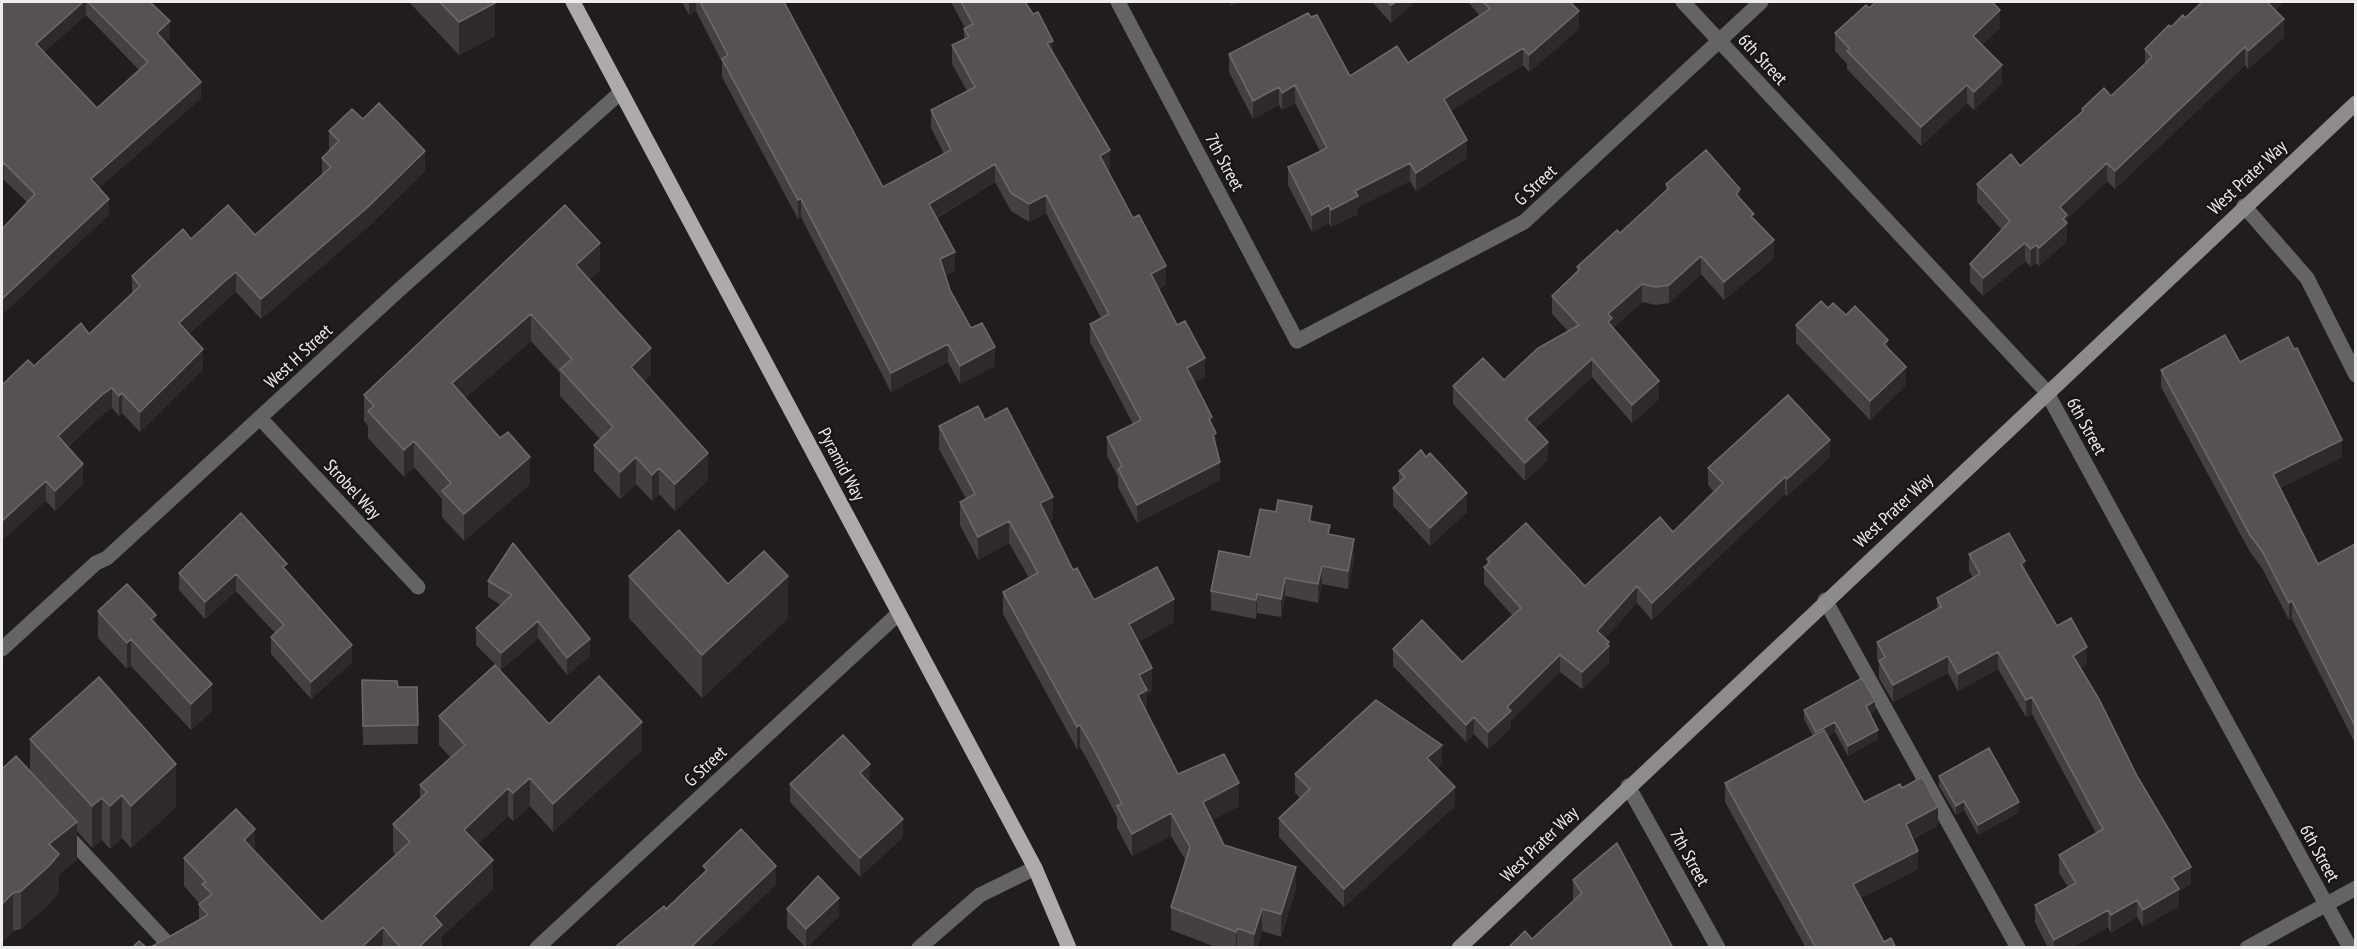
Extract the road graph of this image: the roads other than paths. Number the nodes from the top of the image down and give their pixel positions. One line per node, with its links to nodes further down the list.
1 (573, 2): 6 (main road, Pyramid Way)
2 (1118, 2): 9 (street, 7th Street)
3 (1683, 2): 5 (street, 6th Street)
4 (1761, 2): 5 (street, G Street)
5 (1719, 40): 9 (street, G Street); 11 (street, 6th Street)
6 (621, 92): 12 (street, West H Street); 15 (main road, Pyramid Way)
7 (2355, 103): 8 (main road, West Prater Way)
8 (2244, 206): 10 (street); 11 (main road, West Prater Way)
9 (1297, 341)
10 (2355, 375)
11 (2046, 392): 14 (main road, West Prater Way); 21 (street, 6th Street)
12 (260, 418): 13 (street, Strobel Way); 16 (street, West H Street)
13 (418, 587)
14 (1825, 600): 17 (main road, West Prater Way); 28 (street)
15 (899, 613): 19 (main road, Pyramid Way); 23 (street, G Street)
16 (2, 649)
17 (1628, 786): 26 (main road, West Prater Way); 27 (street, 7th Street)
18 (50, 816): 22 (street)
19 (1035, 868): 24 (street); 25 (main road, Pyramid Way)
20 (2355, 888): 21 (street)
21 (2326, 904): 29 (street); 30 (street, 6th Street)
22 (172, 948)
23 (537, 948)
24 (919, 948)
25 (1069, 948)
26 (1459, 948)
27 (1718, 948)
28 (2018, 948)
29 (2247, 948)
30 (2350, 948)

